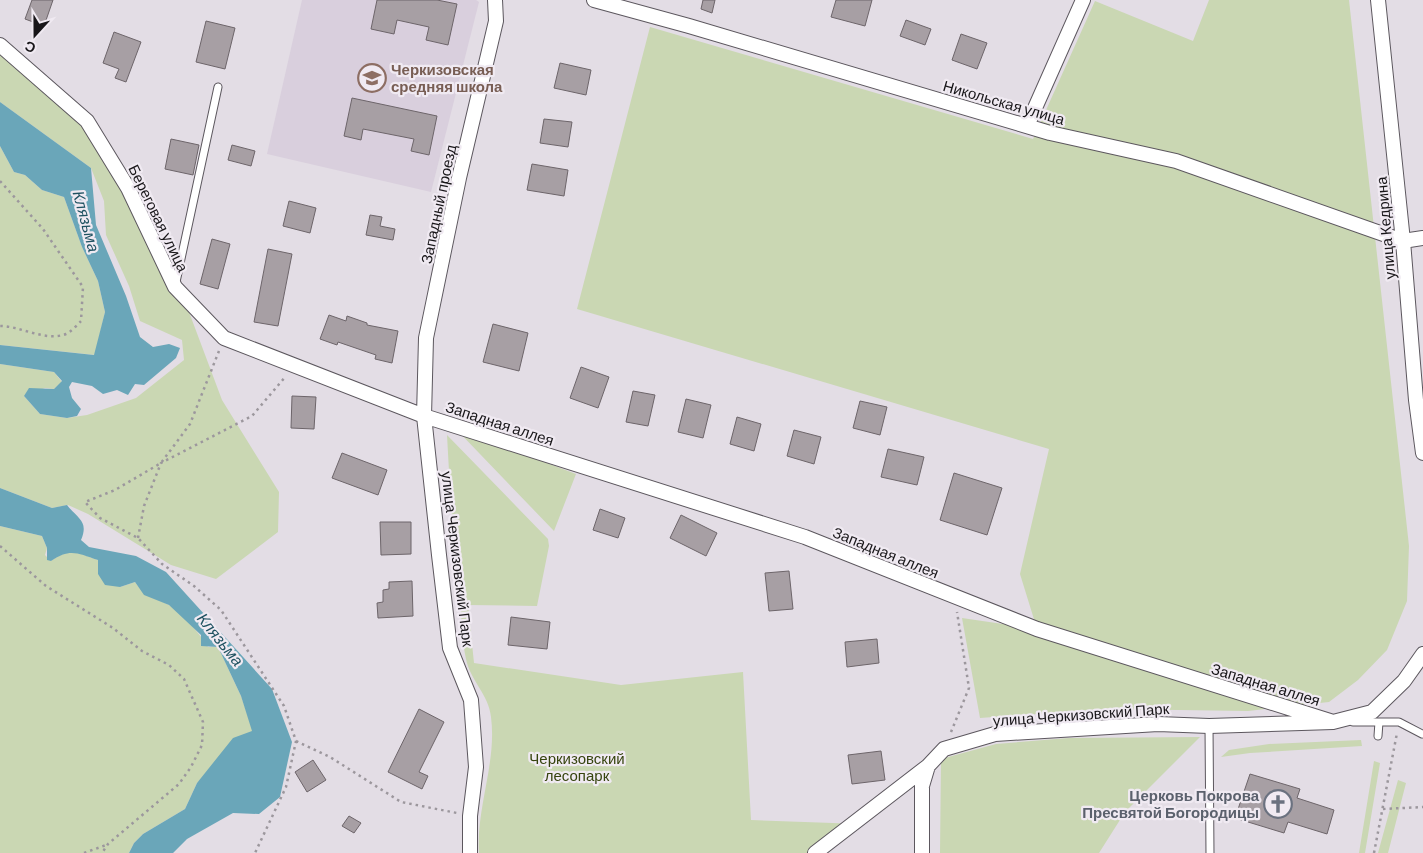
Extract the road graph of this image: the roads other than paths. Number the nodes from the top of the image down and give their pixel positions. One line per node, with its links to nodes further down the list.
1 (495, 0): 11 (street, Западный проезд)
2 (594, 0): 7 (street, Никольская улица)
3 (1084, 0): 7 (street)
4 (1378, 0): 9 (street, улица Кедрина)
5 (0, 45): 10 (street, Береговая улица)
6 (218, 87): 10 (lane)
7 (1027, 126): 9 (street, Никольская улица)
8 (1423, 238): 9 (street)
9 (1403, 241): 12 (street, улица Кедрина)
10 (174, 287): 11 (street, Береговая улица)
11 (424, 416): 14 (street, Западная аллея); 20 (street, улица Черкизовский Парк)
12 (1423, 453)
13 (1423, 654): 14 (street)
14 (1333, 722): 15 (lane); 16 (street, улица Черкизовский Парк)
15 (1379, 722): 17 (lane); 18 (lane)
16 (1209, 726): 19 (street, улица Черкизовский Парк); 23 (lane)
17 (1422, 734)
18 (1378, 736)
19 (928, 766): 21 (street); 22 (street)
20 (470, 853)
21 (815, 853)
22 (922, 853)
23 (1210, 853)

